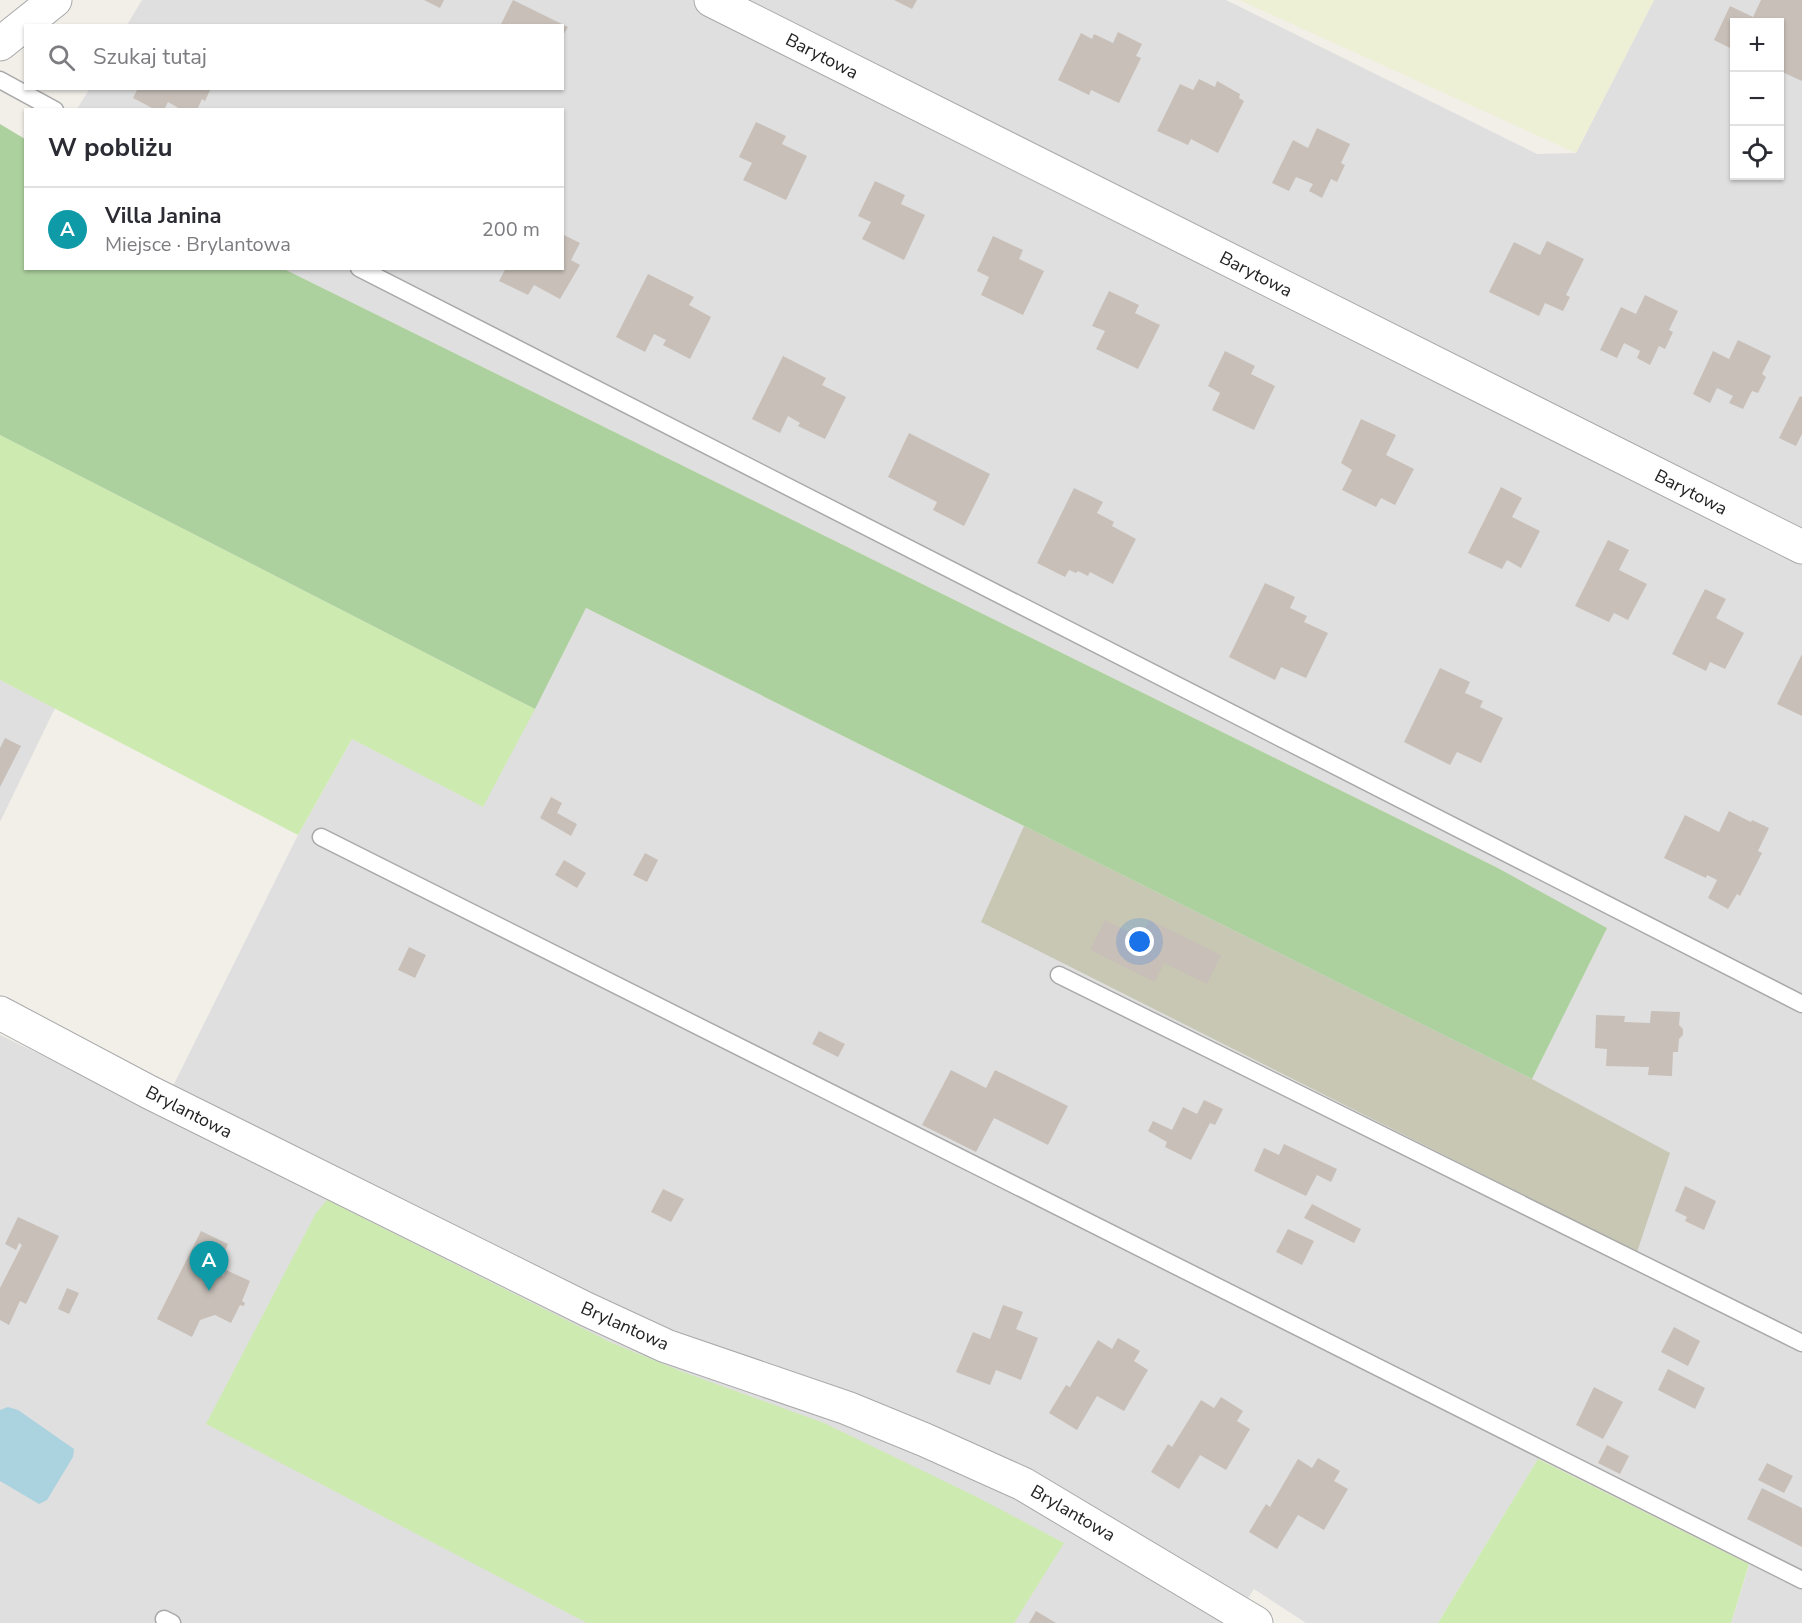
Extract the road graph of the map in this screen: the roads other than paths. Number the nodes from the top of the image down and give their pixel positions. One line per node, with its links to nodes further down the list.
1 (56, 0): 3 (street)
2 (711, 0): 9 (street, Barytowa)
3 (25, 24)
4 (24, 25): 5 (street)
5 (0, 44)
6 (0, 81): 7 (lane)
7 (51, 108)
8 (363, 270): 12 (lane)
9 (1802, 547)
10 (321, 837): 15 (lane)
11 (1059, 975): 14 (lane)
12 (1802, 1004)
13 (0, 1013): 16 (street, Brylantowa)
14 (1802, 1343)
15 (1802, 1580)
16 (1256, 1623)

